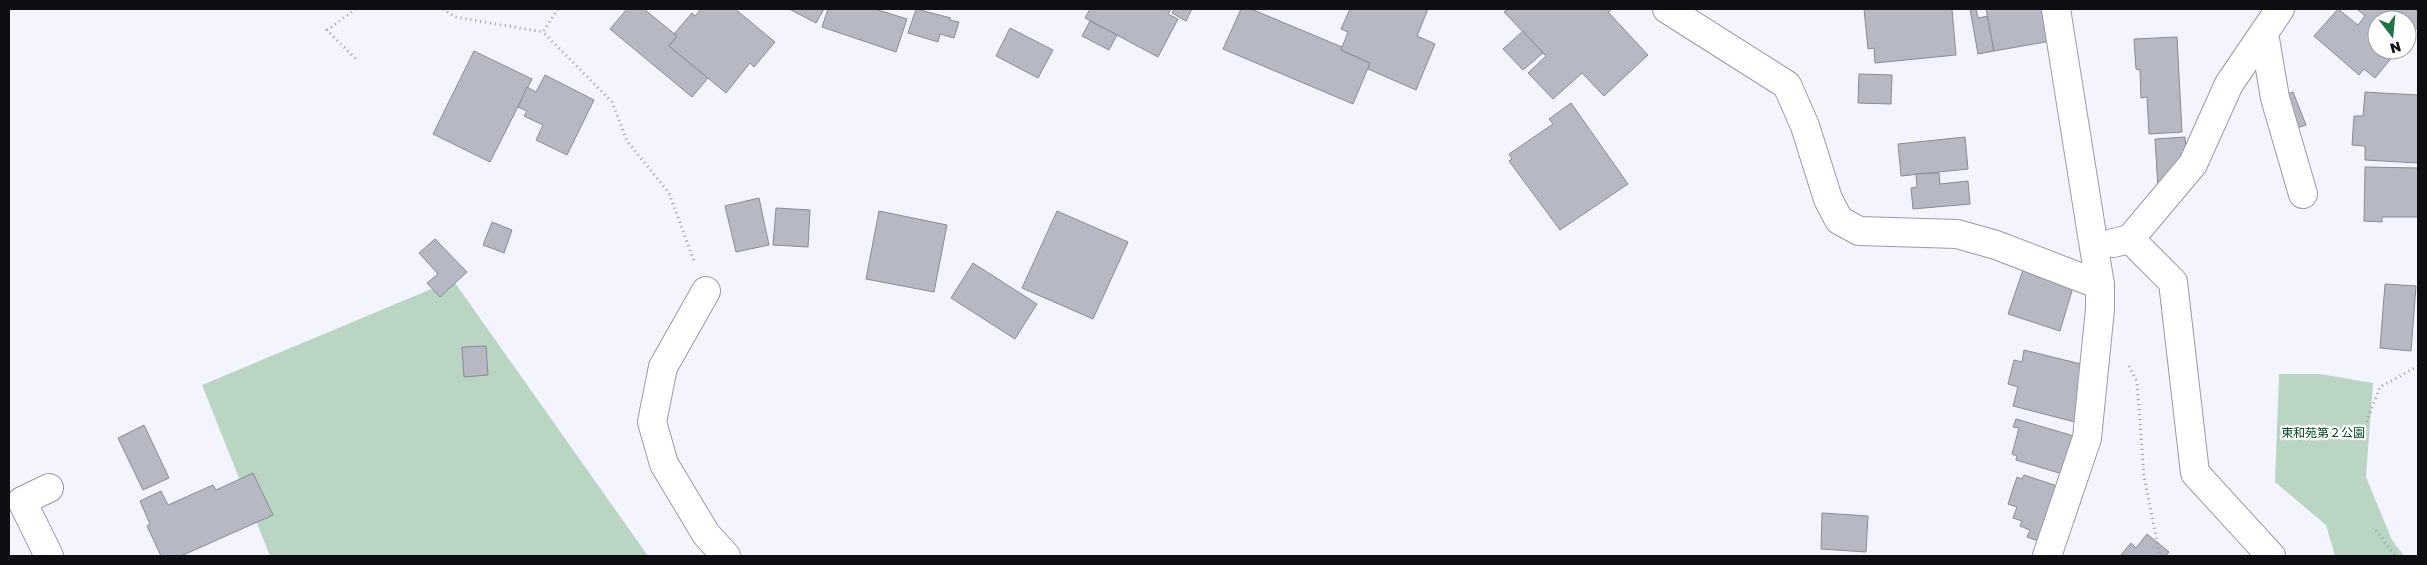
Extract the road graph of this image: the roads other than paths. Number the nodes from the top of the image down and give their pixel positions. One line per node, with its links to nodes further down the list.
1 (1667, 9): 8 (street)
2 (2056, 9): 7 (street)
3 (2280, 9): 4 (street)
4 (2264, 33): 5 (street); 6 (street)
5 (2303, 194)
6 (2130, 238): 7 (street); 14 (street)
7 (2094, 247): 8 (street)
8 (2100, 285): 13 (street)
9 (706, 291): 12 (street)
10 (49, 488): 11 (street)
11 (49, 556)
12 (726, 556)
13 (2047, 556)
14 (2271, 556)

